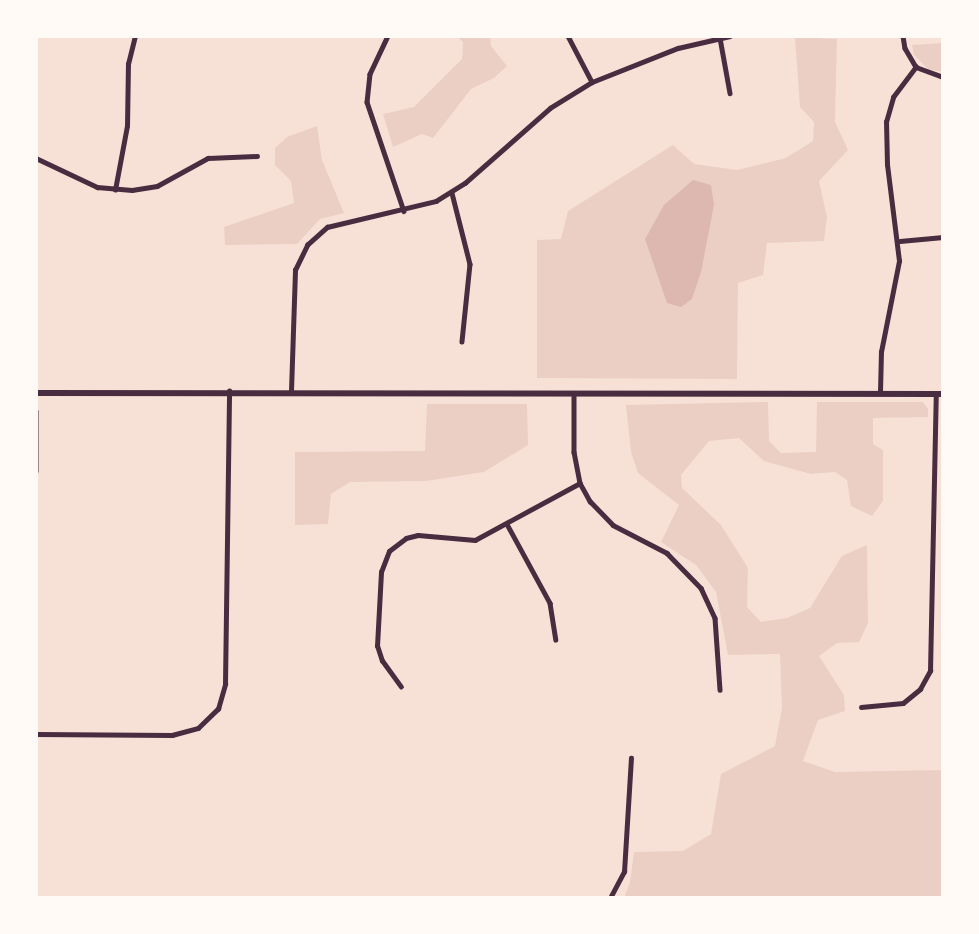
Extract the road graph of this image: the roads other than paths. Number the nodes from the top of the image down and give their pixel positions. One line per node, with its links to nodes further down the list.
1 (135, 36): 13 (street)
2 (388, 36): 15 (street)
3 (568, 36): 9 (street)
4 (730, 36): 6 (street)
5 (903, 36): 7 (street)
6 (720, 38): 9 (street); 10 (street)
7 (916, 67): 8 (street); 17 (street)
8 (943, 78)
9 (591, 82): 14 (street)
10 (730, 93)
11 (257, 156): 13 (street)
12 (36, 158): 13 (street)
13 (115, 190)
14 (452, 193): 15 (street); 18 (street)
15 (404, 211): 20 (street)
16 (943, 237): 17 (street)
17 (900, 241): 22 (street)
18 (462, 342)
19 (229, 391): 20 (street); 23 (street); 33 (street)
20 (291, 391): 21 (street)
21 (574, 391): 22 (street); 27 (street)
22 (880, 392): 24 (street)
23 (36, 393)
24 (939, 394): 32 (street)
25 (36, 411): 26 (street)
26 (36, 471)
27 (580, 483): 28 (street); 31 (street)
28 (507, 524): 29 (street); 30 (street)
29 (556, 640)
30 (401, 687)
31 (720, 690)
32 (861, 707)
33 (36, 734)
34 (631, 758): 35 (street)
35 (610, 898)

